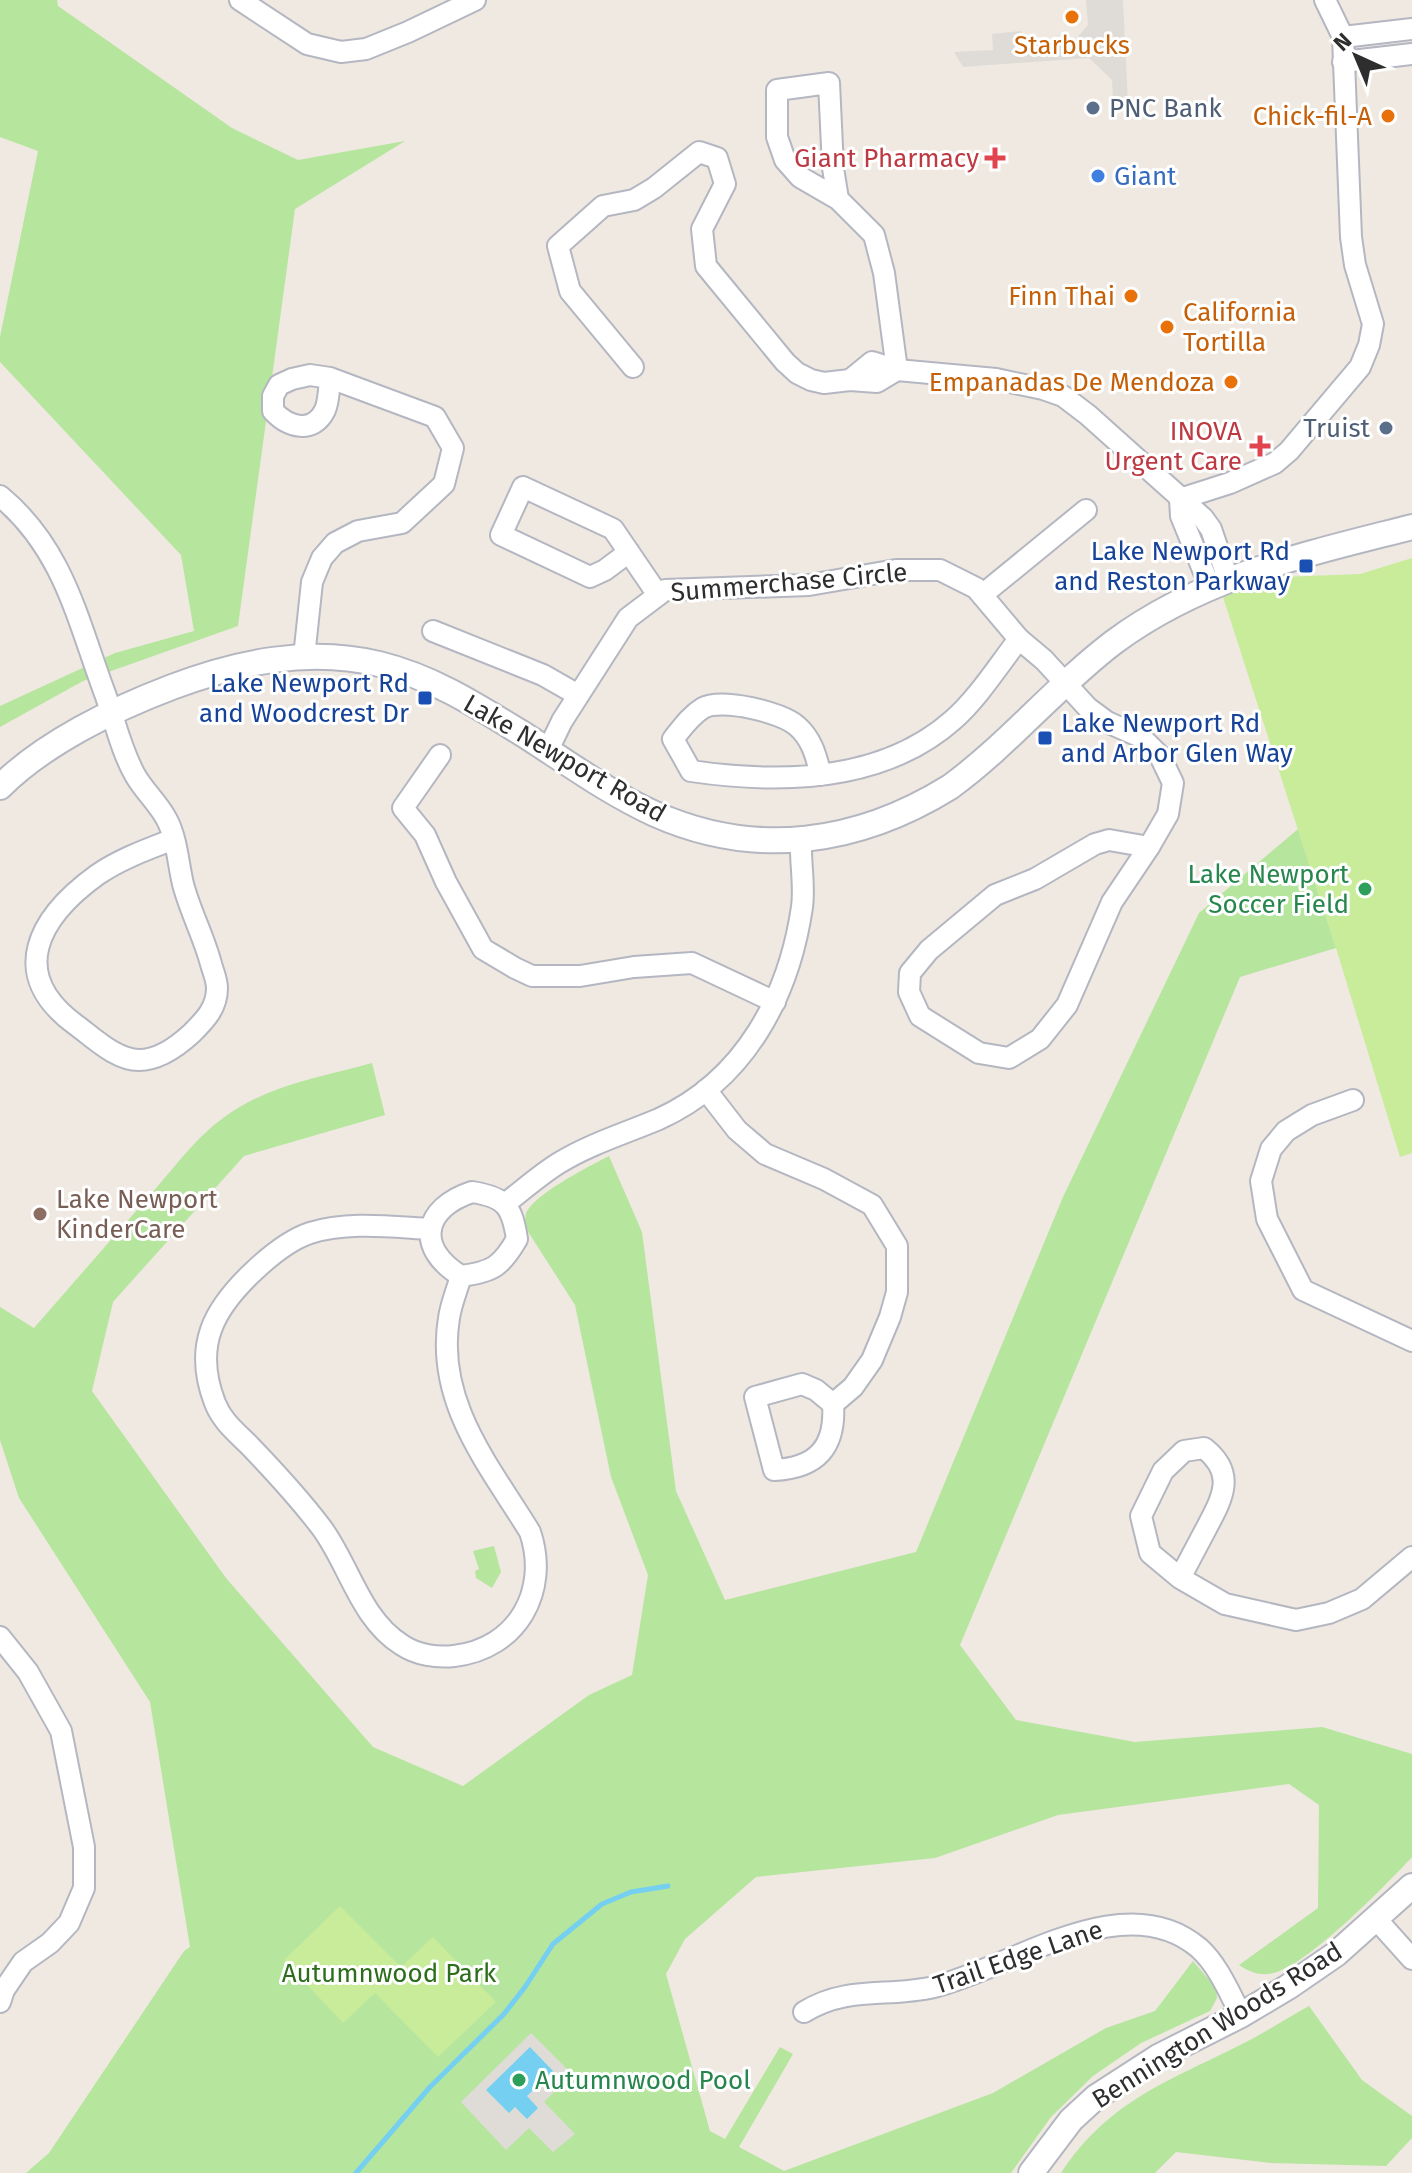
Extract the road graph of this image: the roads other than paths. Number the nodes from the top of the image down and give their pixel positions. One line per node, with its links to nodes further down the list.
1 (240, 0): 2 (street)
2 (475, 0)
3 (1325, 0): 5 (street)
4 (1412, 29): 5 (street)
5 (1343, 37): 7 (street)
6 (1412, 54): 7 (street)
7 (1343, 62): 13 (street)
8 (838, 199): 8 (street); 10 (street)
9 (633, 367): 10 (street)
10 (897, 370): 13 (street)
11 (330, 378): 22 (street)
12 (0, 496): 25 (street)
13 (1180, 499): 17 (street)
14 (1086, 510): 19 (street)
15 (1412, 527): 17 (street, Lake Newport Road)
16 (629, 552): 16 (street); 18 (street)
17 (1219, 583): 23 (street, Lake Newport Road)
18 (658, 595): 19 (street, Summerchase Circle); 24 (street, Summerchase Circle)
19 (982, 595): 21 (street, Summerchase Circle)
20 (433, 631): 24 (street)
21 (1019, 639): 23 (street, Summerchase Circle); 28 (street)
22 (304, 657): 25 (street, Lake Newport Road); 26 (street, Lake Newport Road)
23 (1066, 684): 31 (street, Lake Newport Road); 32 (street, Summerchase Circle)
24 (578, 695): 26 (street, Summerchase Circle)
25 (111, 715): 29 (street, Lake Newport Road); 30 (street)
26 (548, 750): 31 (street, Lake Newport Road)
27 (440, 755): 33 (street)
28 (821, 775): 28 (street)
29 (0, 787)
30 (174, 839): 30 (street)
31 (801, 841): 33 (street)
32 (1149, 847): 32 (street, Summerchase Circle)
33 (775, 1002): 34 (street)
34 (706, 1090): 36 (street); 40 (street)
35 (1353, 1100): 39 (street)
36 (506, 1203): 37 (street); 38 (street)
37 (431, 1229): 38 (street); 38 (street)
38 (461, 1276)
39 (1412, 1341)
40 (833, 1404): 40 (street)
41 (1412, 1557): 42 (street)
42 (1180, 1578): 42 (street)
43 (0, 1637): 47 (street)
44 (1412, 1886): 45 (street, Bennington Woods Road)
45 (1377, 1920): 46 (street); 49 (street, Bennington Woods Road)
46 (1412, 1959)
47 (0, 2002)
48 (804, 2012): 49 (street, Trail Edge Lane)
49 (1241, 2015): 50 (street, Bennington Woods Road)
50 (1031, 2173)

